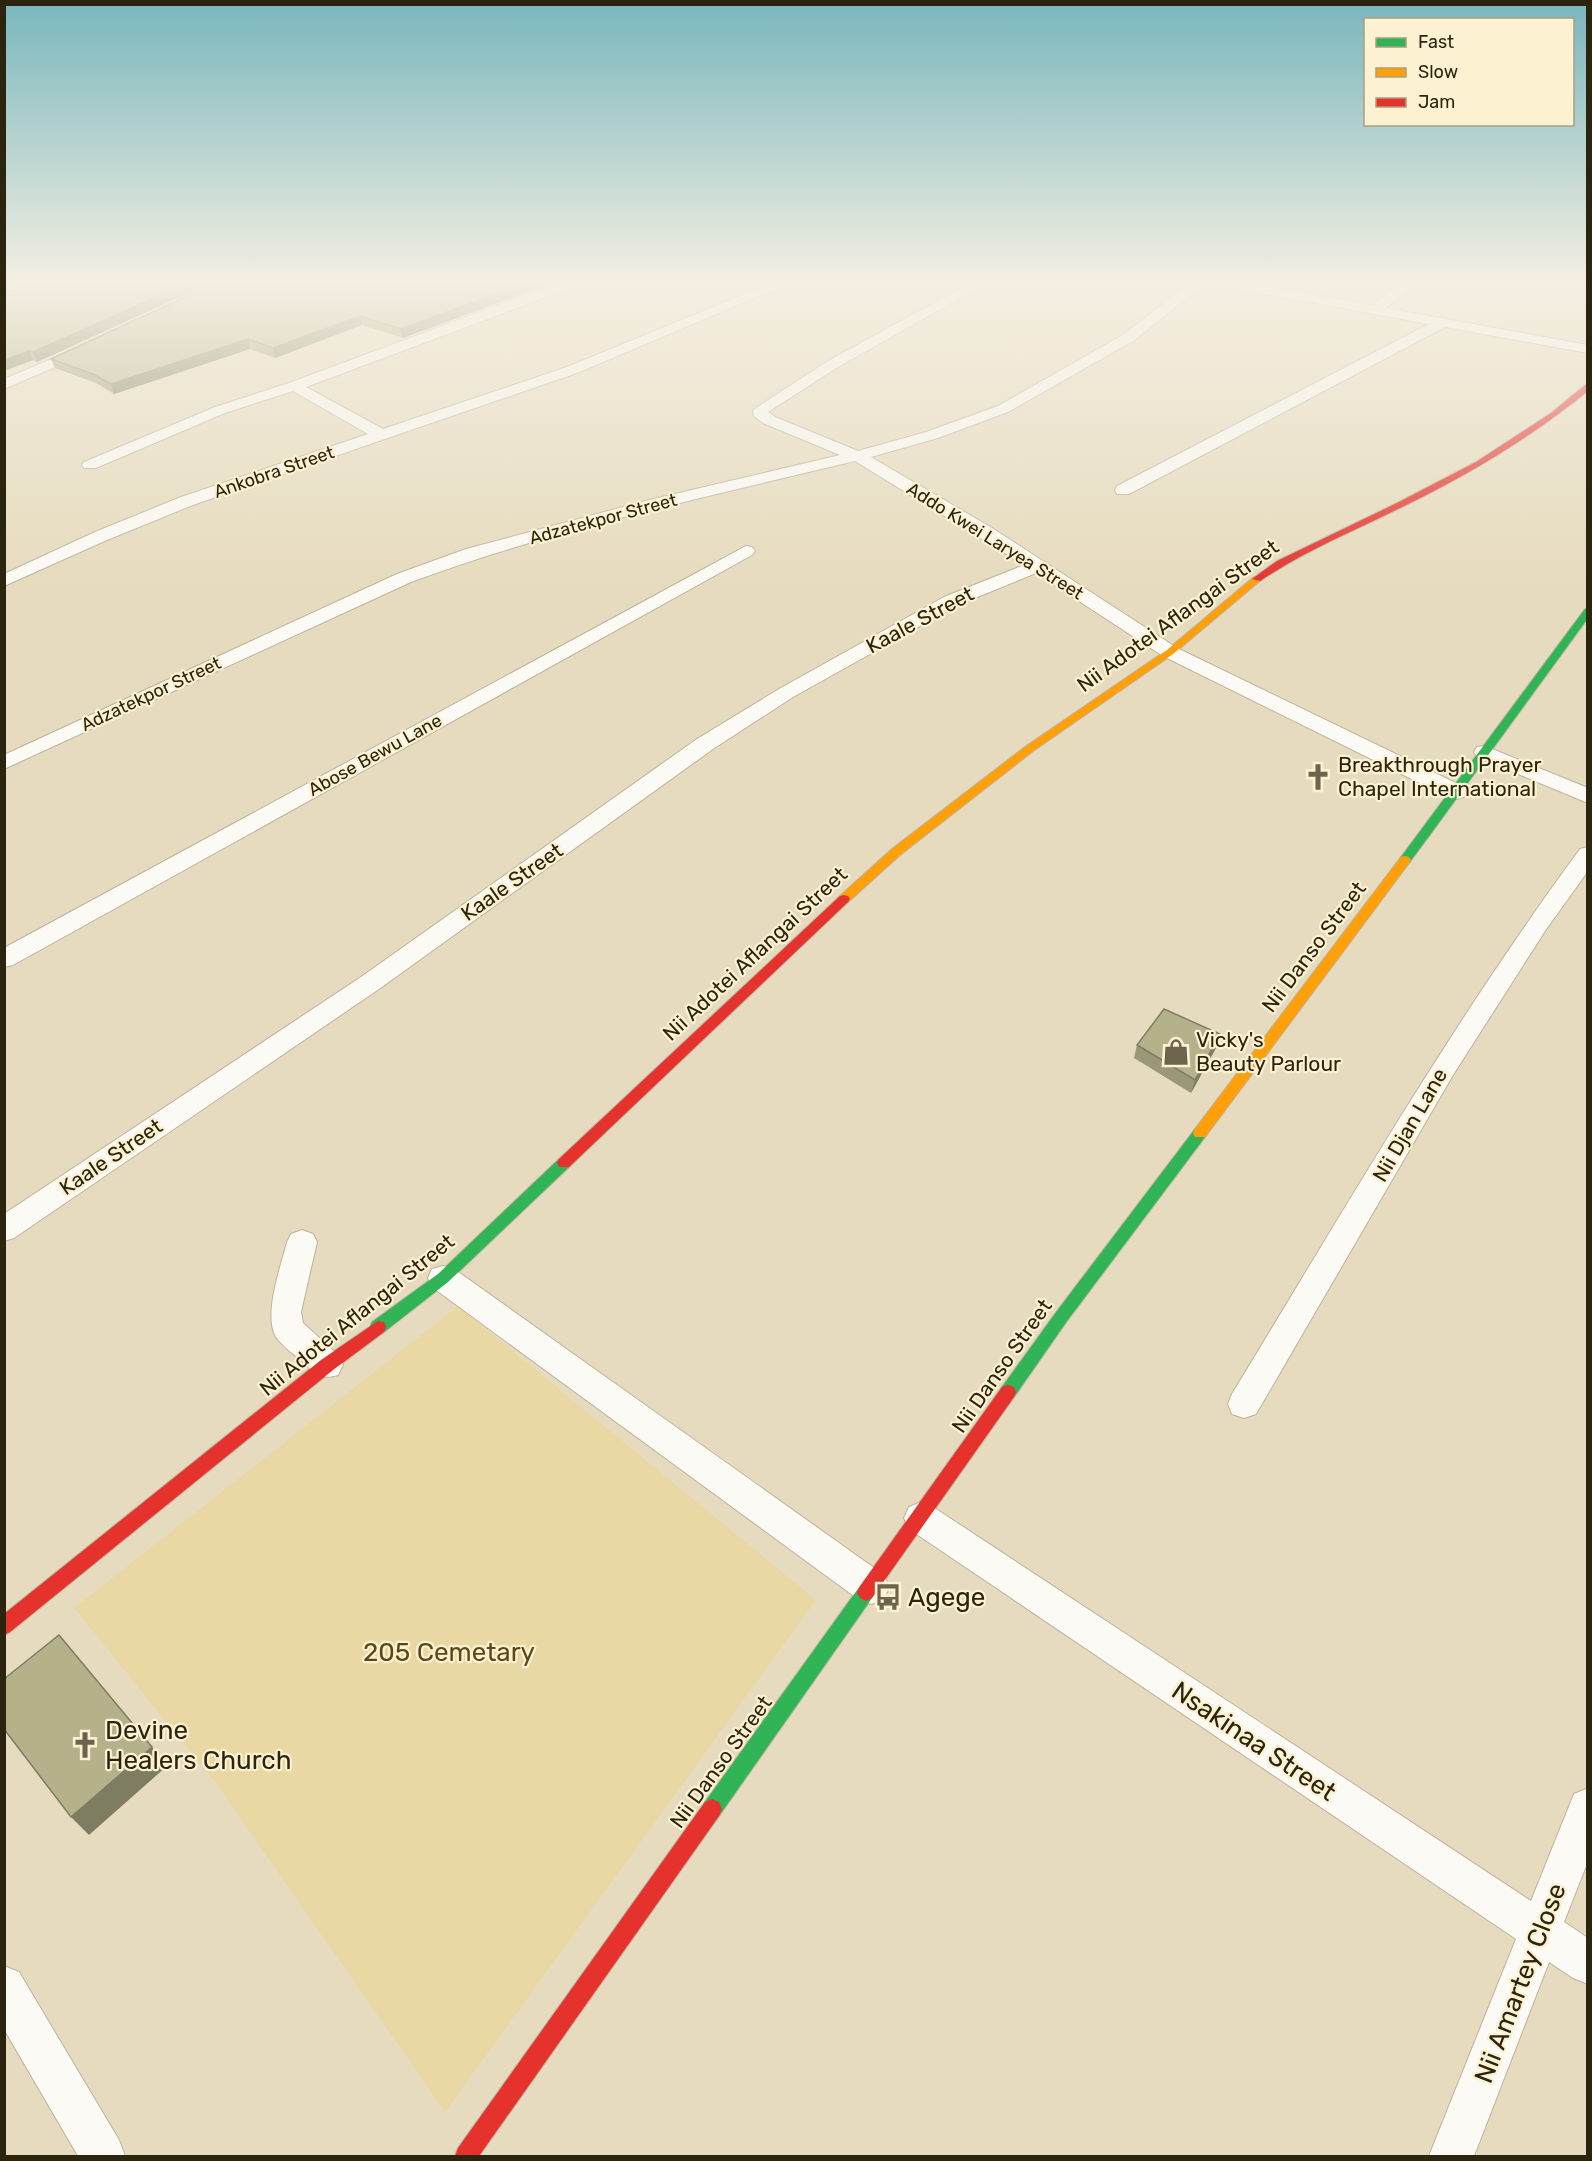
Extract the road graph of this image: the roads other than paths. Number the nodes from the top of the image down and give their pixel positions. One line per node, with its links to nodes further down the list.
1 (300, 384): 6 (street)
2 (532, 384): 8 (street, Ankobra Street)
3 (802, 384): 9 (street, Addo Kwei Laryea Street)
4 (1047, 384): 9 (street, Adzatekpor Street)
5 (1326, 384): 11 (street)
6 (294, 386): 8 (street); 10 (street)
7 (1587, 387): 16 (street, Nii Adotei Aflangai Street)
8 (382, 435): 14 (street, Ankobra Street)
9 (857, 456): 13 (street, Addo Kwei Laryea Street); 18 (street, Adzatekpor Street)
10 (90, 465)
11 (1123, 490)
12 (747, 551): 22 (street, Abose Bewu Lane)
13 (1037, 566): 16 (street, Addo Kwei Laryea Street); 23 (street, Kaale Street)
14 (4, 581)
15 (1587, 611): 17 (street, Nii Danso Street)
16 (1170, 652): 19 (street, Addo Kwei Laryea Street); 25 (street, Nii Adotei Aflangai Street)
17 (1485, 752): 19 (street, Nii Danso Street); 20 (street)
18 (4, 763)
19 (1456, 792): 28 (street, Nii Danso Street)
20 (1587, 796)
21 (1587, 854): 27 (street, Nii Djan Lane)
22 (4, 959)
23 (4, 1230)
24 (302, 1242): 26 (street)
25 (443, 1278): 26 (street, Nii Adotei Aflangai Street); 29 (street)
26 (327, 1365): 30 (street, Nii Adotei Aflangai Street)
27 (1244, 1404)
28 (921, 1518): 29 (street, Nii Danso Street); 32 (street, Nsakinaa Street)
29 (871, 1587): 36 (street, Nii Danso Street)
30 (4, 1626)
31 (1587, 1808): 32 (street, Nii Amartey Close)
32 (1540, 1932): 33 (street, Nsakinaa Street); 37 (street, Nii Amartey Close)
33 (1587, 1963)
34 (4, 1987): 35 (street)
35 (103, 2157)
36 (466, 2157)
37 (1452, 2157)

